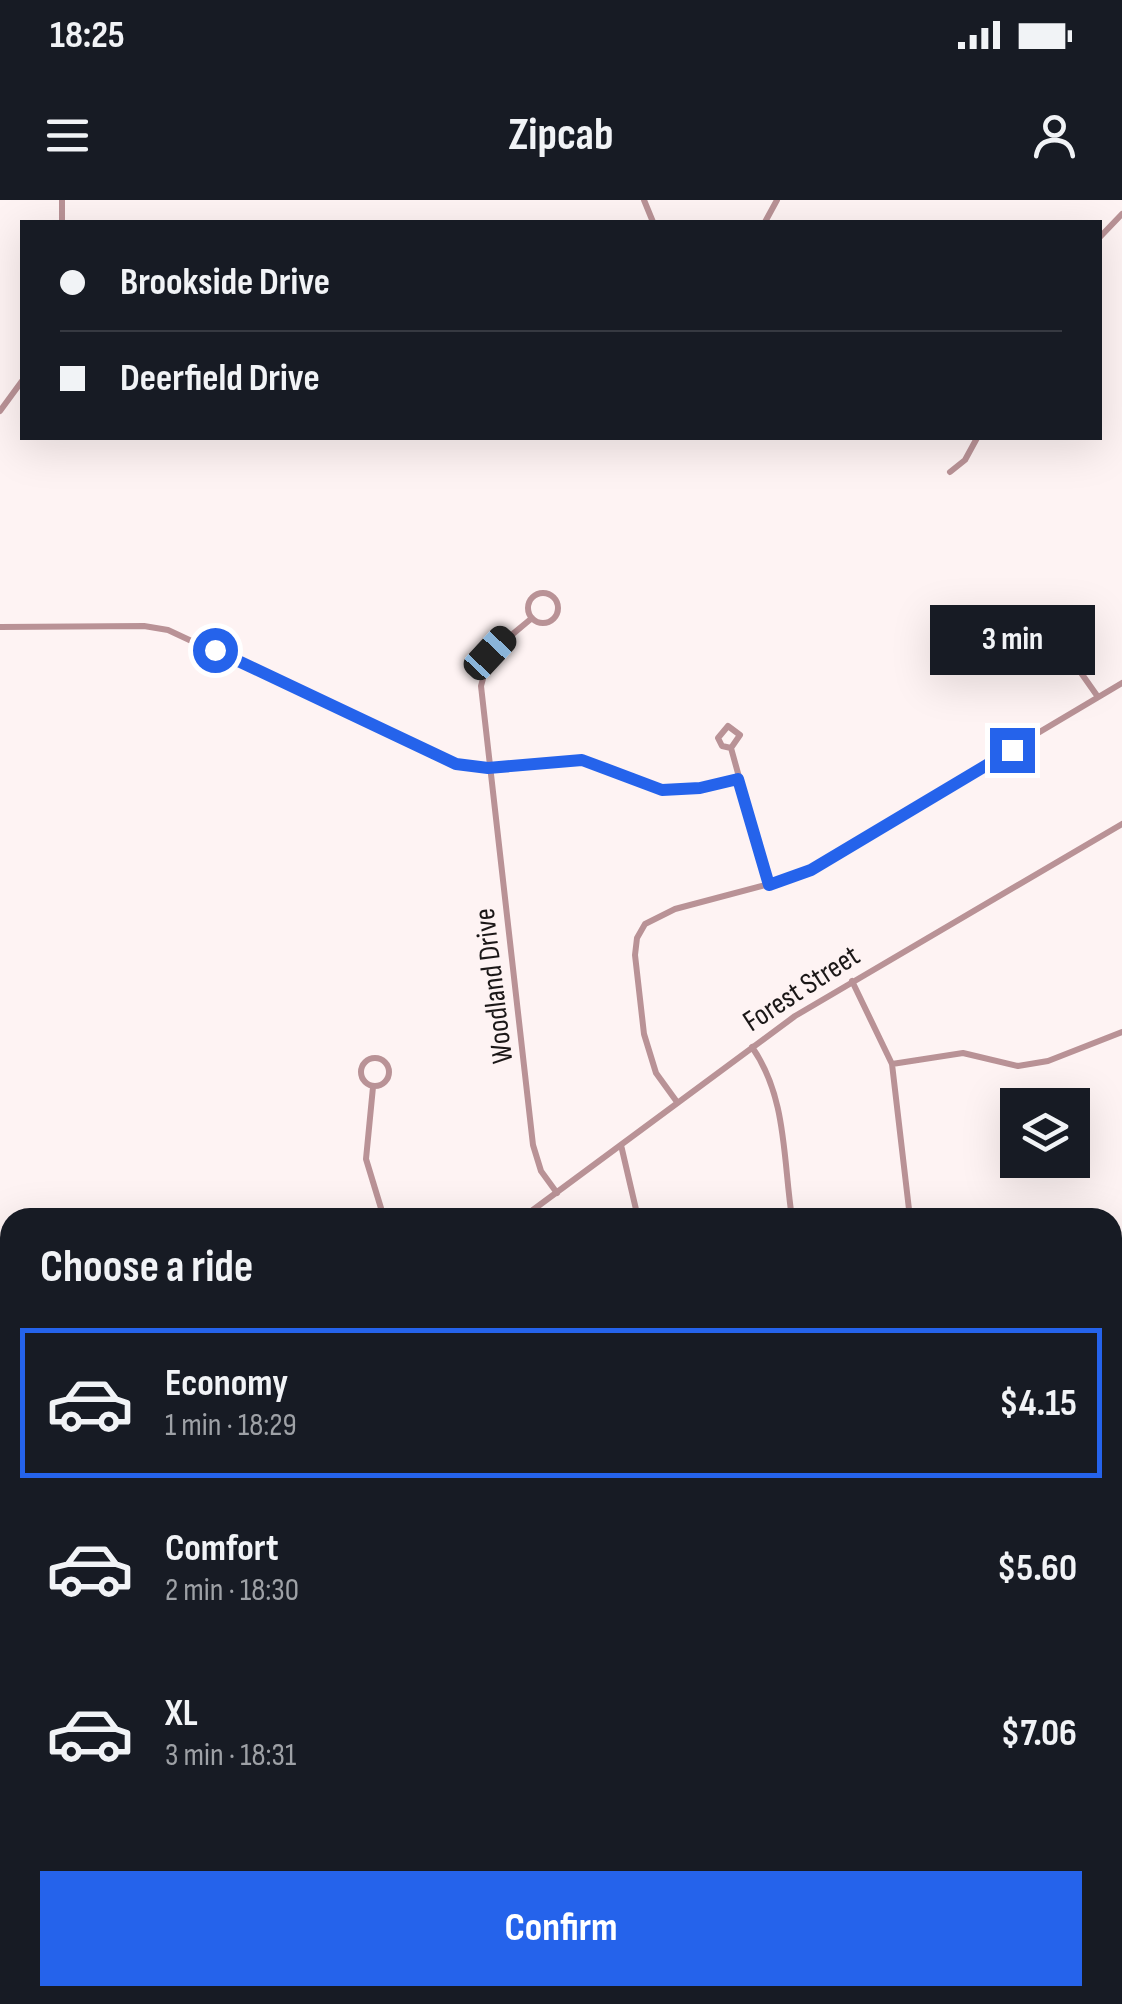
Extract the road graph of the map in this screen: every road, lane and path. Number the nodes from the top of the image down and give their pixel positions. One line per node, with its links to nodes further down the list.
1 (1122, 214): 2 (street)
2 (1102, 235)
3 (20, 384): 4 (street)
4 (0, 411)
5 (976, 440): 6 (street)
6 (950, 472)
7 (532, 618): 7 (street); 13 (street, Woodland Drive)
8 (0, 626): 13 (street)
9 (1048, 626): 11 (street)
10 (1122, 683): 11 (street)
11 (1098, 697): 16 (street)
12 (732, 748): 14 (street)
13 (488, 768): 14 (street); 24 (street, Woodland Drive)
14 (738, 779): 16 (street)
15 (1122, 824): 17 (street, Forest Street)
16 (769, 885): 22 (street)
17 (852, 981): 19 (street, Forest Street); 20 (street)
18 (1122, 1032): 20 (street)
19 (752, 1047): 22 (street, Forest Street); 28 (street)
20 (892, 1064): 29 (street)
21 (373, 1086): 21 (street); 25 (street)
22 (677, 1102): 23 (street, Forest Street)
23 (621, 1144): 24 (street, Forest Street); 27 (street)
24 (557, 1193): 26 (street, Forest Street)
25 (381, 1208)
26 (536, 1208)
27 (636, 1208)
28 (791, 1208)
29 (909, 1208)

